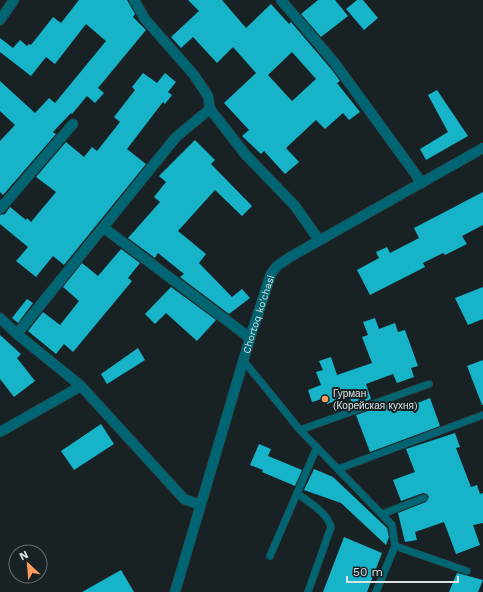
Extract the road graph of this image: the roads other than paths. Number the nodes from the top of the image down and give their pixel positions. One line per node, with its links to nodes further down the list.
1 (14, 0): 4 (street)
2 (134, 0): 5 (street)
3 (281, 0): 8 (street)
4 (0, 20)
5 (210, 109): 10 (street); 11 (street)
6 (73, 124): 9 (street)
7 (483, 148): 8 (street, Chortoq ko'chasi)
8 (422, 182): 11 (street, Chortoq ko'chasi)
9 (0, 209)
10 (104, 228): 13 (street); 14 (street)
11 (319, 240): 14 (street, Chortoq ko'chasi)
12 (0, 318): 13 (street)
13 (17, 334): 17 (street)
14 (250, 338): 15 (street, Chortoq ko'chasi)
15 (243, 360): 19 (lane); 25 (street, Chortoq ko'chasi)
16 (428, 384): 19 (lane)
17 (82, 386): 20 (street); 25 (street)
18 (483, 415): 22 (lane)
19 (300, 430): 21 (lane)
20 (0, 432)
21 (316, 447): 22 (lane); 23 (lane)
22 (338, 469): 26 (lane)
23 (297, 493): 28 (lane); 31 (lane)
24 (424, 498): 26 (lane)
25 (200, 506): 30 (street, Chortoq ko'chasi)
26 (382, 514): 27 (lane)
27 (395, 546): 29 (lane); 32 (lane)
28 (270, 556)
29 (467, 571)
30 (175, 592)
31 (308, 592)
32 (376, 592)

